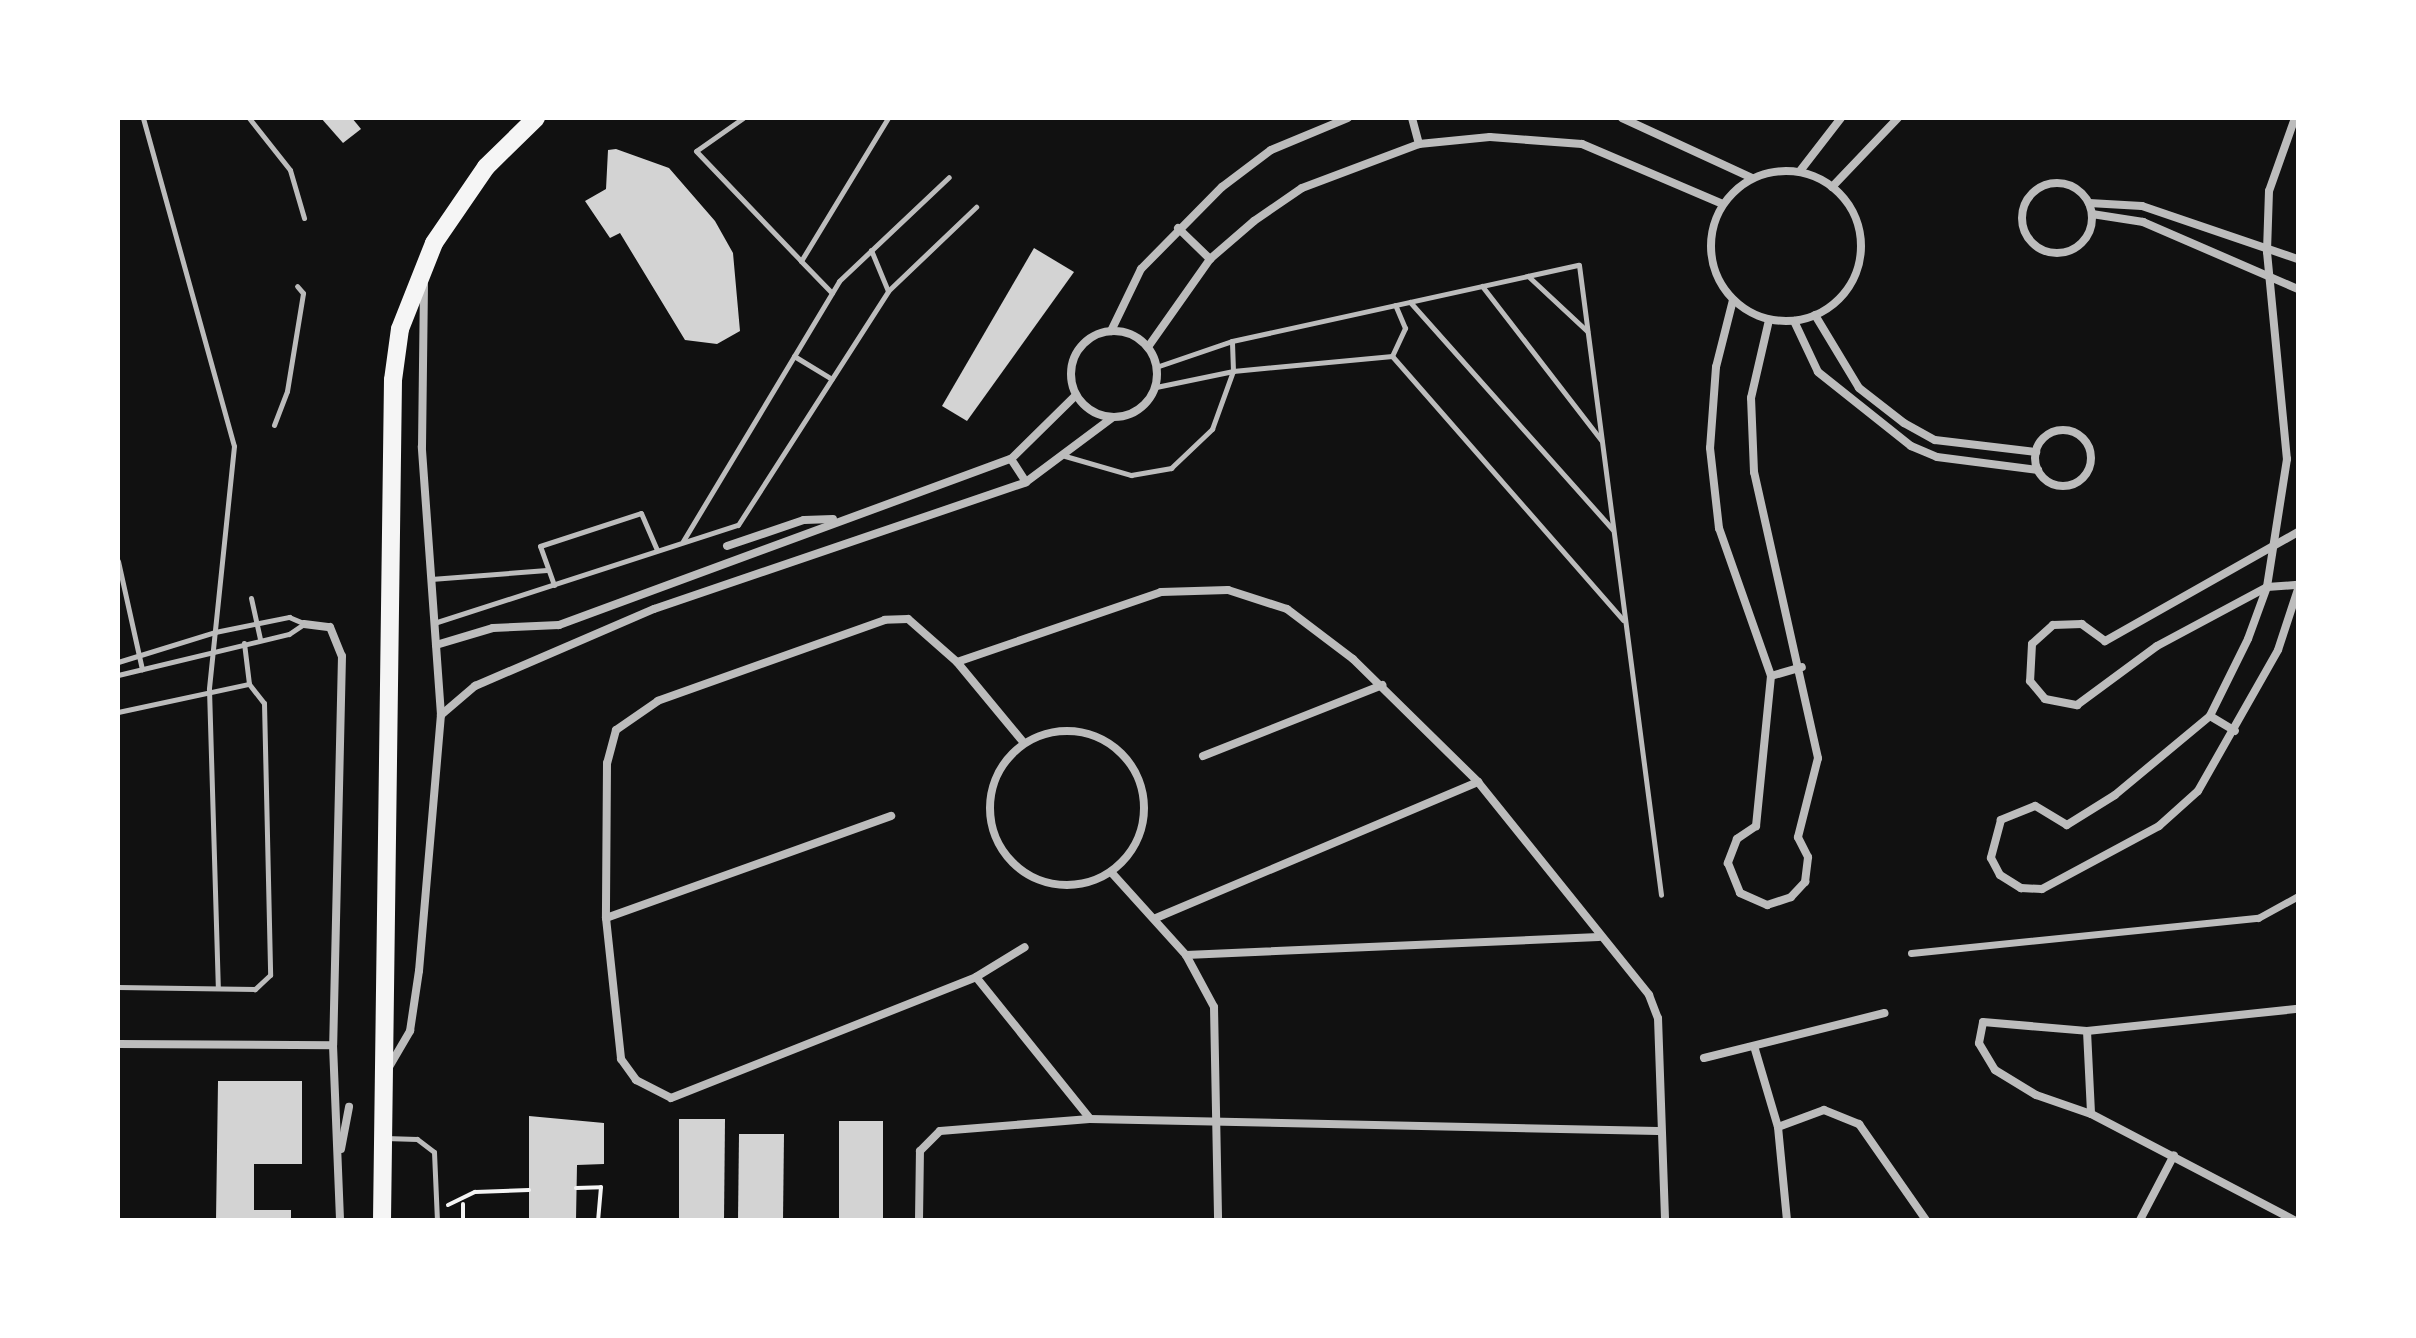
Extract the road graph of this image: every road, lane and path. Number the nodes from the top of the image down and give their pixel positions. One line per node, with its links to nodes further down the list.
1 (143, 118): 79 (lane)
2 (249, 118): 21 (lane)
3 (536, 118): 27 (highway)
4 (743, 118): 28 (lane)
5 (888, 118): 28 (lane)
6 (1348, 118): 22 (street)
7 (1412, 118): 12 (street)
8 (1622, 118): 15 (street)
9 (1841, 118): 13 (street)
10 (1898, 118): 16 (street)
11 (2295, 118): 24 (street)
12 (1419, 144): 18 (street); 25 (street)
13 (1800, 171): 15 (street); 16 (street)
14 (949, 177): 23 (lane)
15 (1752, 178): 18 (street)
16 (1832, 187): 39 (street)
17 (2089, 203): 20 (street); 20 (street); 24 (street)
18 (1723, 204): 36 (street)
19 (976, 207): 34 (lane)
20 (2092, 214): 30 (street)
21 (304, 218)
22 (1178, 228): 25 (street); 42 (street)
23 (871, 250): 34 (lane); 35 (lane)
24 (2267, 252): 26 (street); 30 (street)
25 (1210, 259): 45 (street)
26 (2298, 259)
27 (426, 261): 70 (street); 121 (highway)
28 (801, 261): 35 (lane)
29 (1528, 276): 32 (lane); 43 (lane); 43 (lane)
30 (2269, 276): 33 (street); 64 (street)
31 (297, 286): 54 (lane)
32 (1482, 286): 37 (lane); 55 (lane)
33 (2298, 289)
34 (888, 291): 50 (lane)
35 (832, 293): 46 (lane)
36 (1733, 300): 40 (street); 90 (street)
37 (1410, 302): 38 (lane); 62 (lane)
38 (1395, 305): 44 (lane); 47 (lane)
39 (1815, 315): 41 (street); 56 (street)
40 (1769, 320): 41 (street); 87 (street)
41 (1794, 321): 59 (street)
42 (1111, 331): 45 (street); 52 (street)
43 (1587, 332): 55 (lane)
44 (1232, 341): 48 (lane); 49 (lane)
45 (1148, 347): 48 (street)
46 (794, 356): 50 (lane); 65 (lane)
47 (1392, 356): 49 (lane); 75 (lane)
48 (1156, 367): 51 (street)
49 (1233, 371): 51 (lane); 57 (lane)
50 (832, 379): 65 (lane)
51 (1156, 387): 53 (street)
52 (1075, 396): 53 (street); 58 (street)
53 (1112, 418): 57 (street)
54 (274, 425)
55 (1602, 442): 62 (lane)
56 (2036, 452): 59 (street); 59 (street)
57 (1065, 456): 60 (street)
58 (1011, 459): 60 (street); 61 (street)
59 (2038, 470)
60 (1026, 482): 95 (street)
61 (841, 518): 66 (street); 82 (street)
62 (1613, 531): 75 (lane)
63 (2298, 532): 64 (street)
64 (2274, 539): 72 (street); 72 (street)
65 (683, 542): 67 (lane)
66 (727, 546)
67 (657, 550): 69 (lane); 71 (lane)
68 (118, 561): 84 (lane)
69 (547, 570): 70 (lane); 71 (lane)
70 (431, 579): 76 (street)
71 (554, 585): 76 (lane)
72 (2267, 587): 73 (street); 96 (street)
73 (2298, 587): 97 (street)
74 (251, 598): 77 (lane)
75 (1625, 622): 103 (lane)
76 (434, 623): 82 (street)
77 (257, 624): 78 (lane); 79 (lane); 80 (lane)
78 (304, 624): 80 (lane); 118 (street)
79 (215, 632): 83 (lane); 84 (lane)
80 (260, 639): 81 (lane)
81 (244, 643): 83 (lane); 91 (lane)
82 (436, 645): 95 (street)
83 (214, 649): 88 (lane); 93 (lane)
84 (139, 656): 85 (lane); 88 (lane)
85 (118, 662)
86 (957, 662): 92 (street); 98 (street); 105 (street)
87 (1802, 667): 90 (street); 90 (street)
88 (142, 669): 89 (lane)
89 (118, 675)
90 (1771, 676)
91 (249, 684): 93 (lane); 113 (lane)
92 (1382, 685): 99 (street); 100 (street)
93 (209, 689): 94 (lane); 113 (lane)
94 (118, 712)
95 (441, 715): 121 (street)
96 (2210, 716): 97 (street); 97 (street)
97 (2235, 731)
98 (1024, 743): 102 (street); 102 (street)
99 (1203, 756)
100 (1478, 782): 106 (street); 107 (street)
101 (891, 816): 105 (street)
102 (1111, 872): 106 (street)
103 (1661, 895)
104 (2298, 896): 109 (street)
105 (606, 918): 111 (street)
106 (1156, 918): 110 (street)
107 (1599, 937): 110 (street); 127 (street)
108 (1025, 947): 111 (street)
109 (1911, 953)
110 (1186, 955): 125 (street)
111 (976, 977): 124 (street)
112 (118, 987): 113 (lane)
113 (218, 987)
114 (2298, 1009): 116 (street)
115 (1884, 1013): 119 (street)
116 (2087, 1031): 123 (street); 123 (street)
117 (118, 1044): 118 (street)
118 (333, 1045): 130 (street)
119 (1754, 1046): 120 (street); 126 (street)
120 (1704, 1058)
121 (381, 1082): 128 (highway)
122 (349, 1107): 130 (street)
123 (2091, 1114): 129 (street)
124 (1090, 1119): 125 (street); 140 (street)
125 (1220, 1121): 127 (street); 141 (street)
126 (1778, 1127): 143 (street); 144 (street)
127 (1658, 1131): 142 (street)
128 (381, 1138): 134 (lane); 136 (highway)
129 (2174, 1155): 145 (street); 146 (street)
130 (338, 1166): 135 (street)
131 (576, 1188): 139 (path)
132 (529, 1190): 133 (path)
133 (463, 1204): 134 (path); 138 (path)
134 (437, 1206): 137 (lane)
135 (340, 1220)
136 (382, 1220)
137 (437, 1220)
138 (463, 1220)
139 (598, 1220)
140 (919, 1220)
141 (1218, 1220)
142 (1665, 1220)
143 (1787, 1220)
144 (1926, 1220)
145 (2140, 1220)
146 (2294, 1220)

